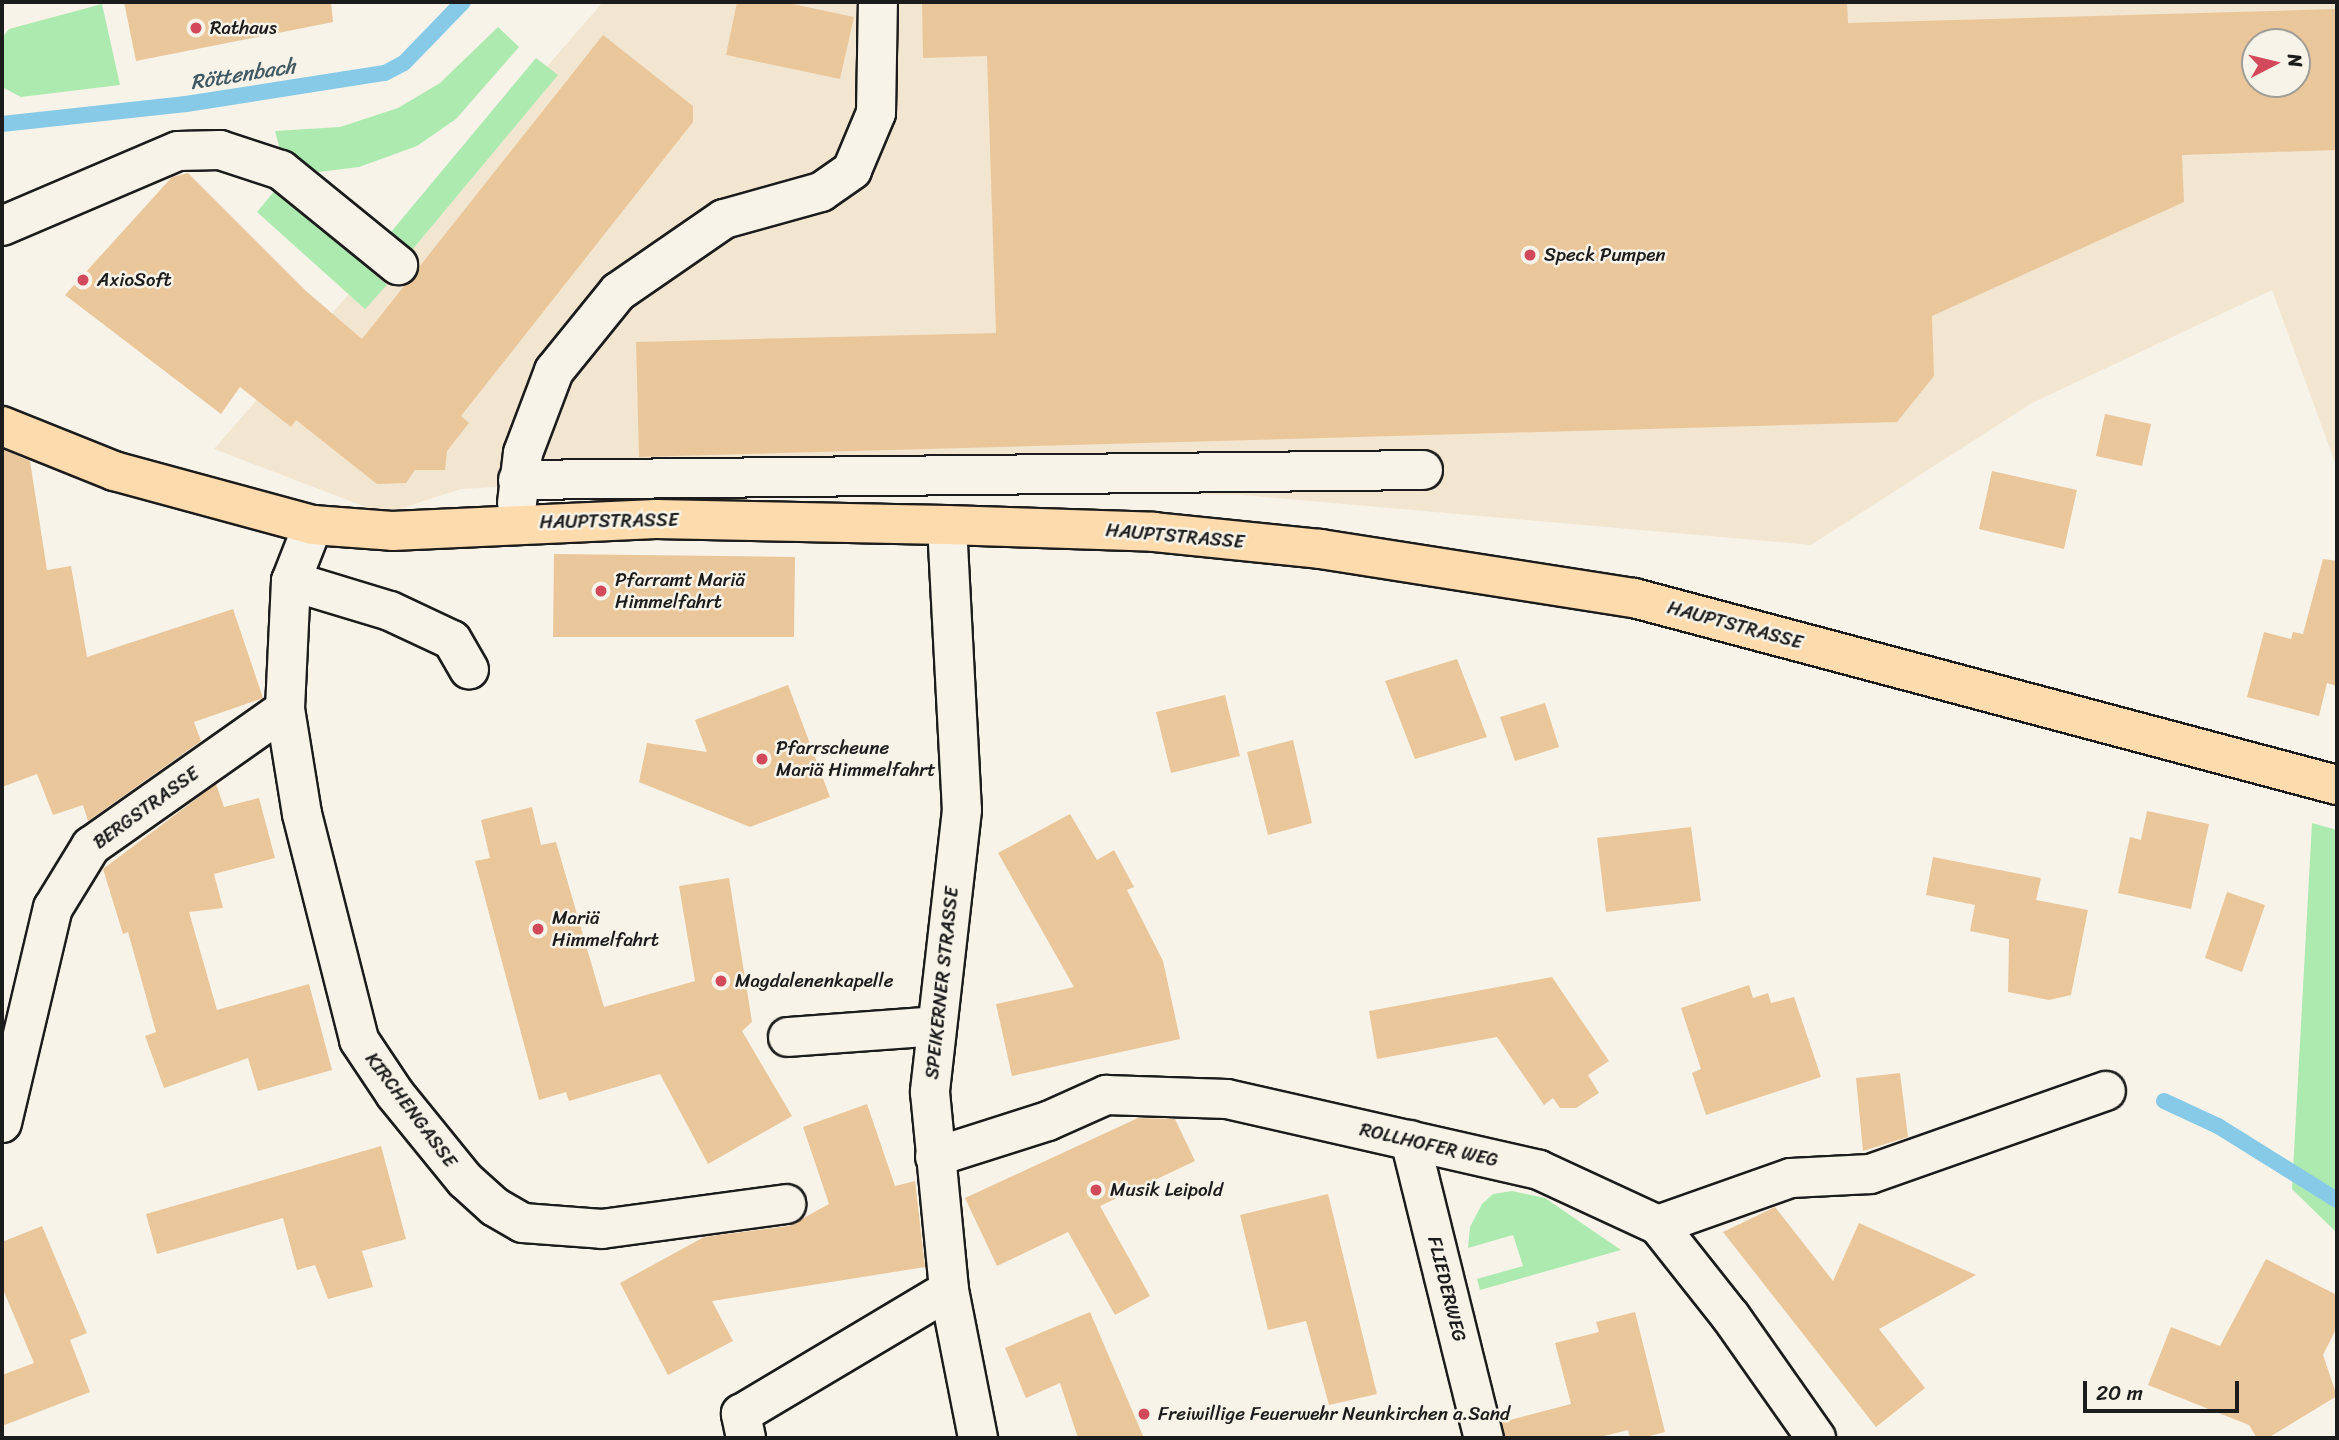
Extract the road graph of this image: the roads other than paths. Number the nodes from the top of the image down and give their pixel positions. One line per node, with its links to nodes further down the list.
1 (878, 2): 6 (street)
2 (2, 226): 3 (street)
3 (398, 265)
4 (2, 426): 8 (main road, HAUPTSTRASSE)
5 (1423, 470): 6 (street)
6 (517, 480): 7 (street)
7 (516, 523): 8 (main road, HAUPTSTRASSE); 9 (main road, HAUPTSTRASSE)
8 (313, 524): 10 (street)
9 (947, 525): 13 (main road, HAUPTSTRASSE); 14 (street, SPEIKERNER STRASSE)
10 (291, 581): 11 (street); 12 (street)
11 (469, 669)
12 (285, 709): 17 (street, BERGSTRASSE); 20 (street, KIRCHENGASSE)
13 (2337, 785)
14 (937, 1026): 15 (street); 19 (street, SPEIKERNER STRASSE)
15 (788, 1037)
16 (2106, 1091): 21 (street)
17 (2, 1123)
18 (1410, 1140): 19 (street, ROLLHOFER WEG); 21 (street, ROLLHOFER WEG); 25 (street, FLIEDERWEG)
19 (935, 1157): 22 (street, SPEIKERNER STRASSE)
20 (786, 1204)
21 (1658, 1225): 26 (street, ROLLHOFER WEG)
22 (949, 1290): 23 (street); 24 (street, SPEIKERNER STRASSE)
23 (746, 1438)
24 (978, 1438)
25 (1484, 1438)
26 (1816, 1438)

